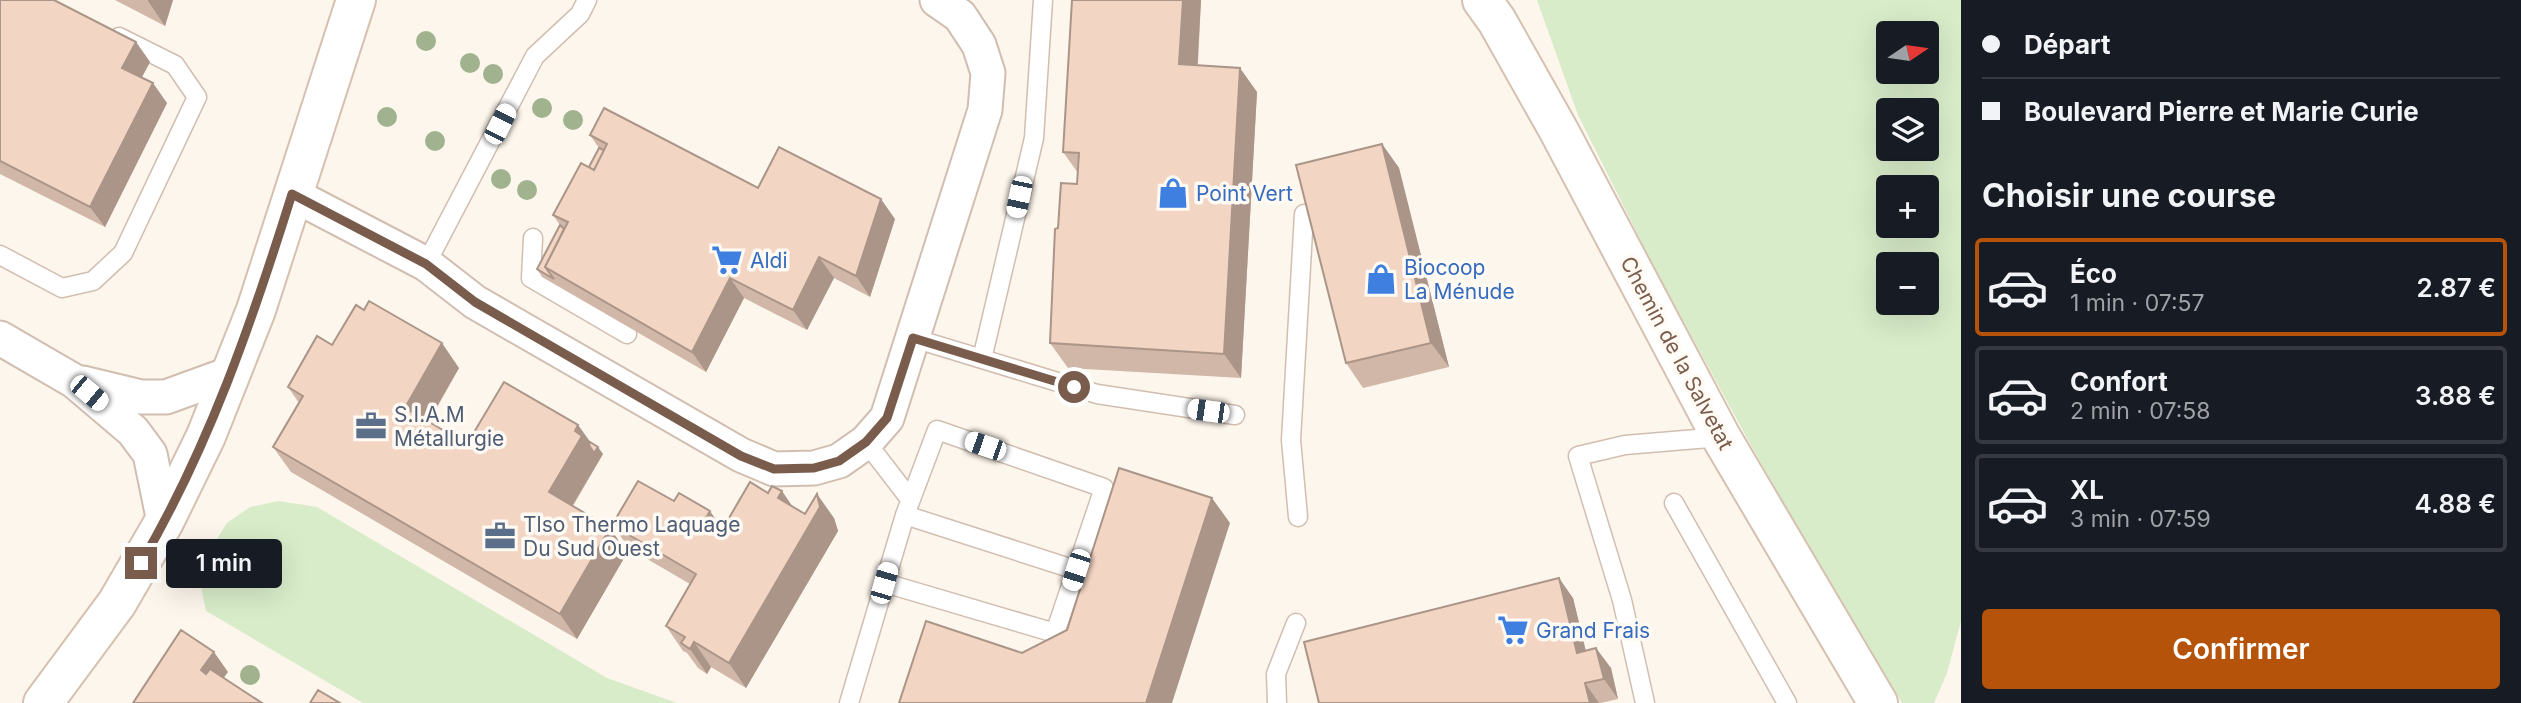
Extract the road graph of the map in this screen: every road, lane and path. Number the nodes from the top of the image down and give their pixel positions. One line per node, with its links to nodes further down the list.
1 (356, 0): 7 (main road)
2 (587, 0): 11 (lane)
3 (937, 0): 14 (street)
4 (1043, 0): 15 (lane)
5 (1482, 0): 19 (main road, Chemin de la Salvetat)
6 (104, 30): 10 (lane)
7 (292, 194): 11 (street); 16 (main road)
8 (1304, 214): 23 (lane)
9 (533, 238): 12 (lane)
10 (0, 255)
11 (426, 264): 20 (street)
12 (627, 334)
13 (0, 338): 17 (street)
14 (913, 338): 15 (lane); 20 (street)
15 (982, 359): 18 (lane)
16 (232, 373): 17 (street); 24 (main road)
17 (74, 381): 24 (street)
18 (1235, 415)
19 (1721, 437): 31 (lane); 33 (main road, Chemin de la Salvetat)
20 (866, 442): 22 (lane)
21 (1674, 503): 32 (lane)
22 (907, 507): 25 (lane); 25 (lane); 26 (lane)
23 (1298, 517)
24 (164, 522): 28 (main road)
25 (1076, 570): 26 (lane)
26 (884, 583): 29 (lane)
27 (1296, 623): 30 (lane)
28 (43, 703)
29 (849, 703)
30 (1277, 703)
31 (1645, 703)
32 (1787, 703)
33 (1878, 703)

